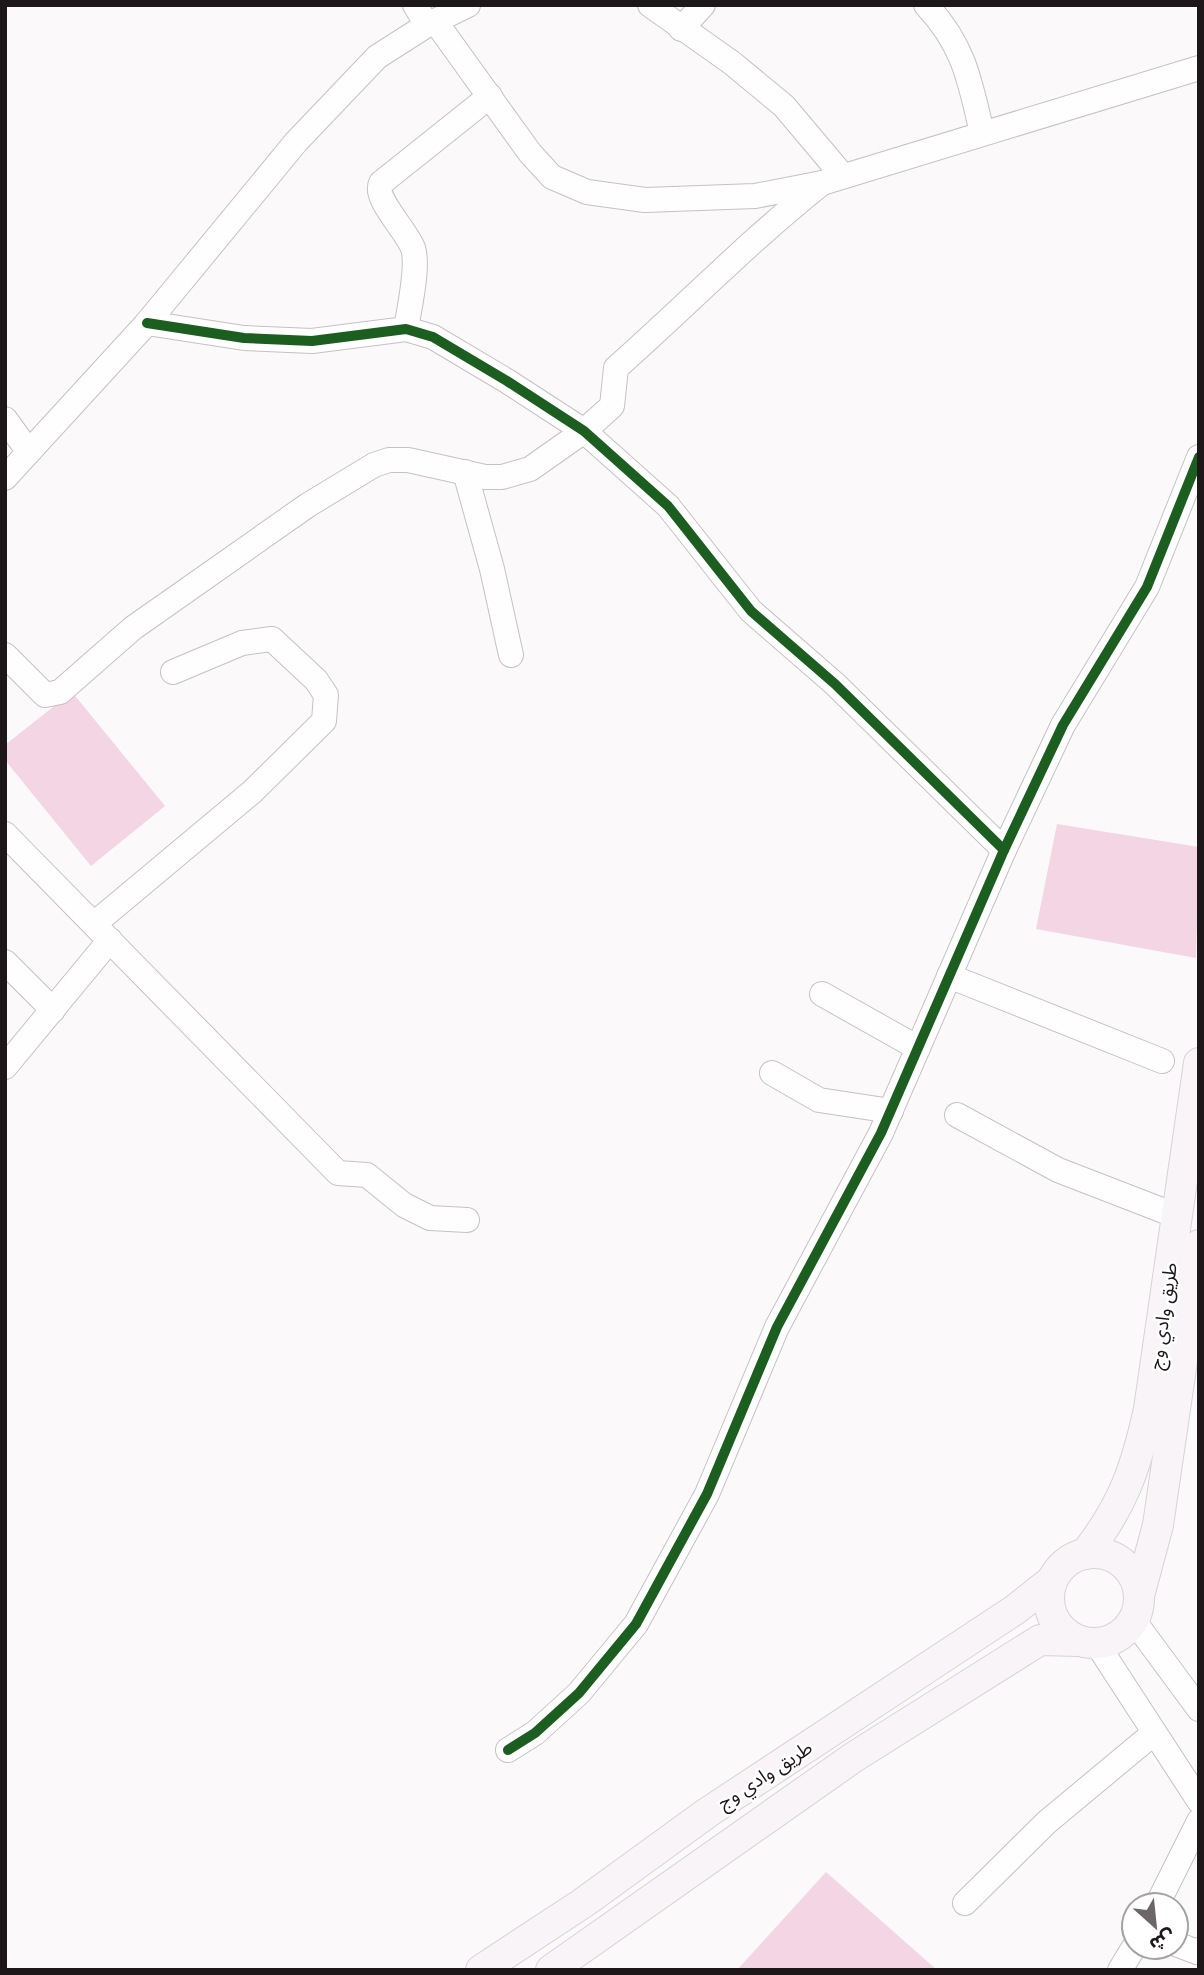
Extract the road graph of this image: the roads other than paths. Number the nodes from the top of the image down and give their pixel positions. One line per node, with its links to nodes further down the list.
1 (468, 5): 5 (street)
2 (650, 5): 6 (street)
3 (703, 5): 6 (street)
4 (926, 5): 9 (street)
5 (426, 17): 8 (street); 11 (street)
6 (681, 29): 10 (street)
7 (1199, 68): 9 (street)
8 (489, 96): 10 (street); 12 (street)
9 (982, 133): 10 (street)
10 (832, 180): 14 (street)
11 (147, 323): 12 (street); 15 (street)
12 (406, 329): 14 (street)
13 (5, 419): 15 (street)
14 (584, 431): 17 (street); 23 (street)
15 (29, 452): 18 (street)
16 (1199, 457): 23 (street)
17 (466, 472): 19 (street); 20 (street)
18 (5, 478)
19 (5, 655)
20 (511, 655)
21 (173, 672): 24 (street)
22 (5, 834): 24 (street)
23 (1003, 850): 26 (street)
24 (102, 932): 28 (street); 37 (street)
25 (5, 962): 28 (street)
26 (949, 976): 29 (street); 30 (street)
27 (822, 994): 29 (street)
28 (53, 1010): 32 (street)
29 (918, 1048): 34 (street)
30 (1161, 1061)
31 (1199, 1063): 36 (main road, طريق وادي وج)
32 (5, 1067)
33 (772, 1073): 34 (street)
34 (891, 1111): 46 (street)
35 (957, 1115): 36 (street)
36 (1177, 1216): 39 (main road, طريق وادي وج)
37 (467, 1220)
38 (1199, 1245): 41 (main road, طريق وادي وج)
39 (1085, 1554): 40 (main road); 41 (main road)
40 (1050, 1582): 43 (main road); 51 (main road, طريق وادي وج)
41 (1140, 1592): 42 (main road)
42 (1134, 1621): 43 (main road); 44 (street)
43 (1088, 1643): 45 (street); 52 (main road, طريق وادي وج)
44 (1199, 1709)
45 (1154, 1733): 47 (street); 50 (street)
46 (509, 1750)
47 (1199, 1801)
48 (1199, 1821): 49 (street)
49 (1164, 1891)
50 (965, 1903)
51 (481, 1970)
52 (551, 1970)

